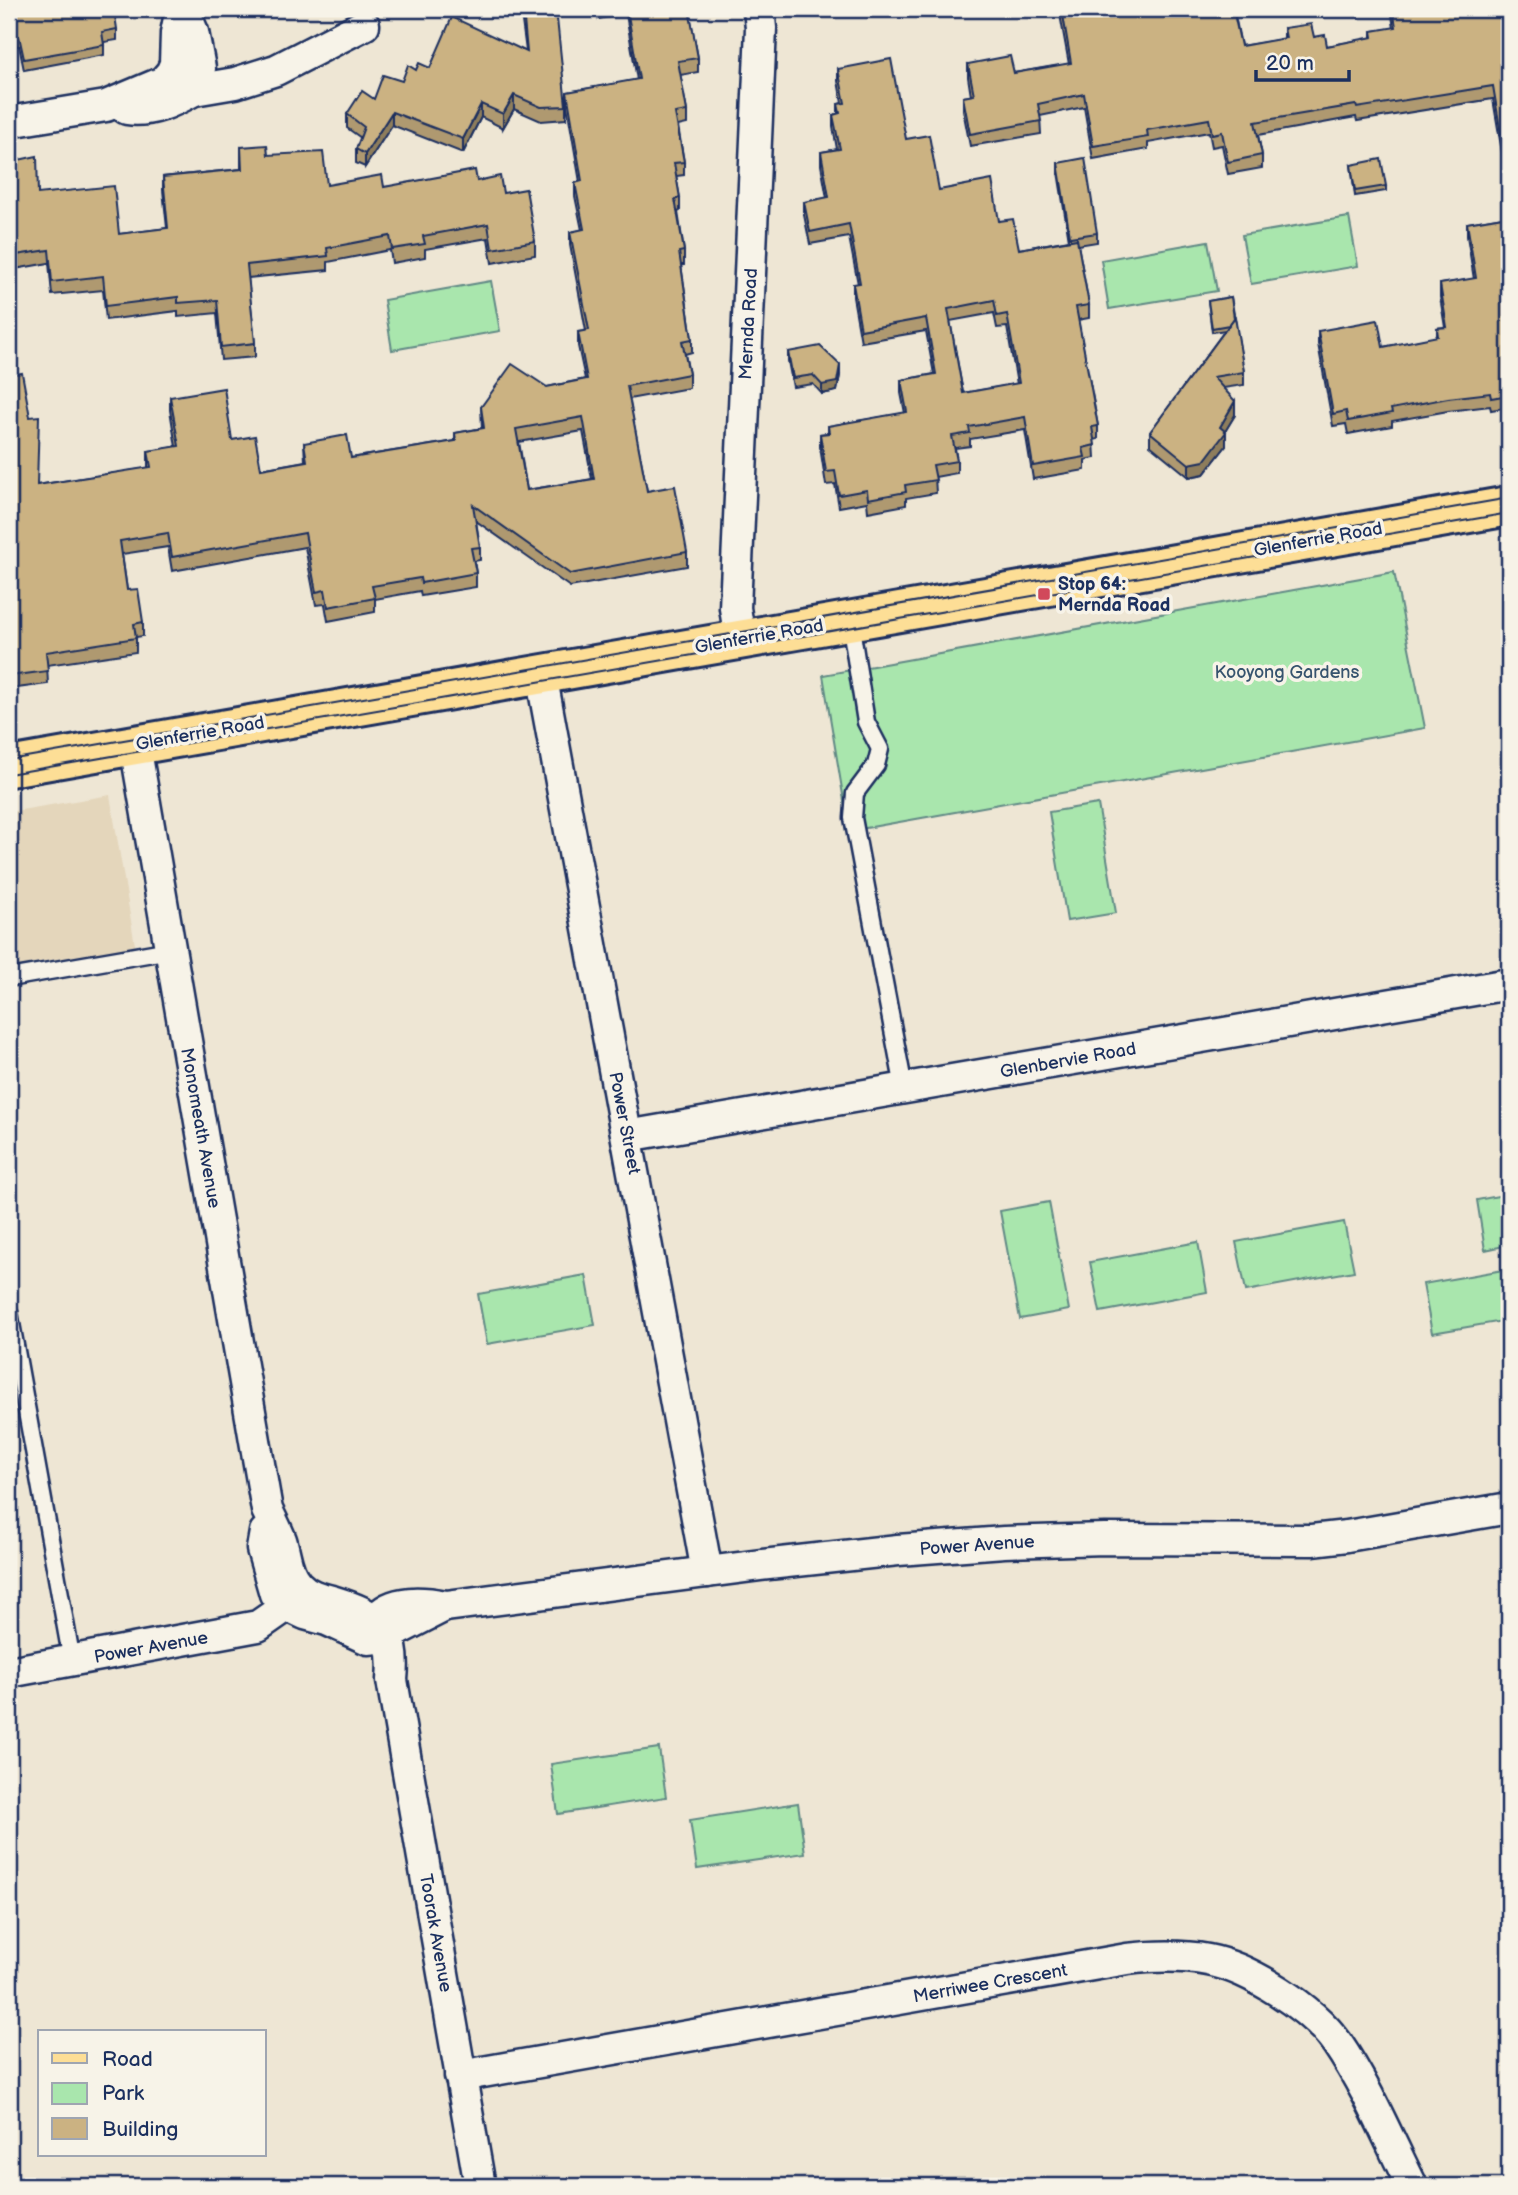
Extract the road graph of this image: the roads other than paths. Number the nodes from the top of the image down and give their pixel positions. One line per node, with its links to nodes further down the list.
1 (182, 9): 4 (street)
2 (759, 9): 8 (street, Mernda Road)
3 (365, 25): 4 (street)
4 (181, 84): 5 (street)
5 (9, 122)
6 (1509, 506): 7 (main road, Glenferrie Road)
7 (849, 621): 8 (main road, Glenferrie Road); 15 (lane)
8 (740, 639): 9 (main road, Glenferrie Road)
9 (541, 674): 10 (main road, Glenferrie Road); 16 (street, Power Street)
10 (135, 745): 11 (main road, Glenferrie Road); 12 (street, Monomeath Avenue)
11 (9, 766)
12 (170, 950): 13 (lane); 20 (street, Monomeath Avenue)
13 (9, 978)
14 (1509, 984): 15 (street, Glenbervie Road)
15 (904, 1088): 16 (street, Glenbervie Road)
16 (627, 1136): 19 (street, Power Street)
17 (9, 1312): 22 (lane)
18 (1509, 1508): 19 (street, Power Avenue)
19 (707, 1572): 21 (street, Power Avenue)
20 (291, 1595): 21 (street); 22 (street, Power Avenue)
21 (377, 1632): 24 (street, Toorak Avenue)
22 (72, 1661): 23 (street, Power Avenue)
23 (9, 1672)
24 (460, 2076): 25 (street, Toorak Avenue); 26 (street, Merriwee Crescent)
25 (480, 2186)
26 (1412, 2186)

